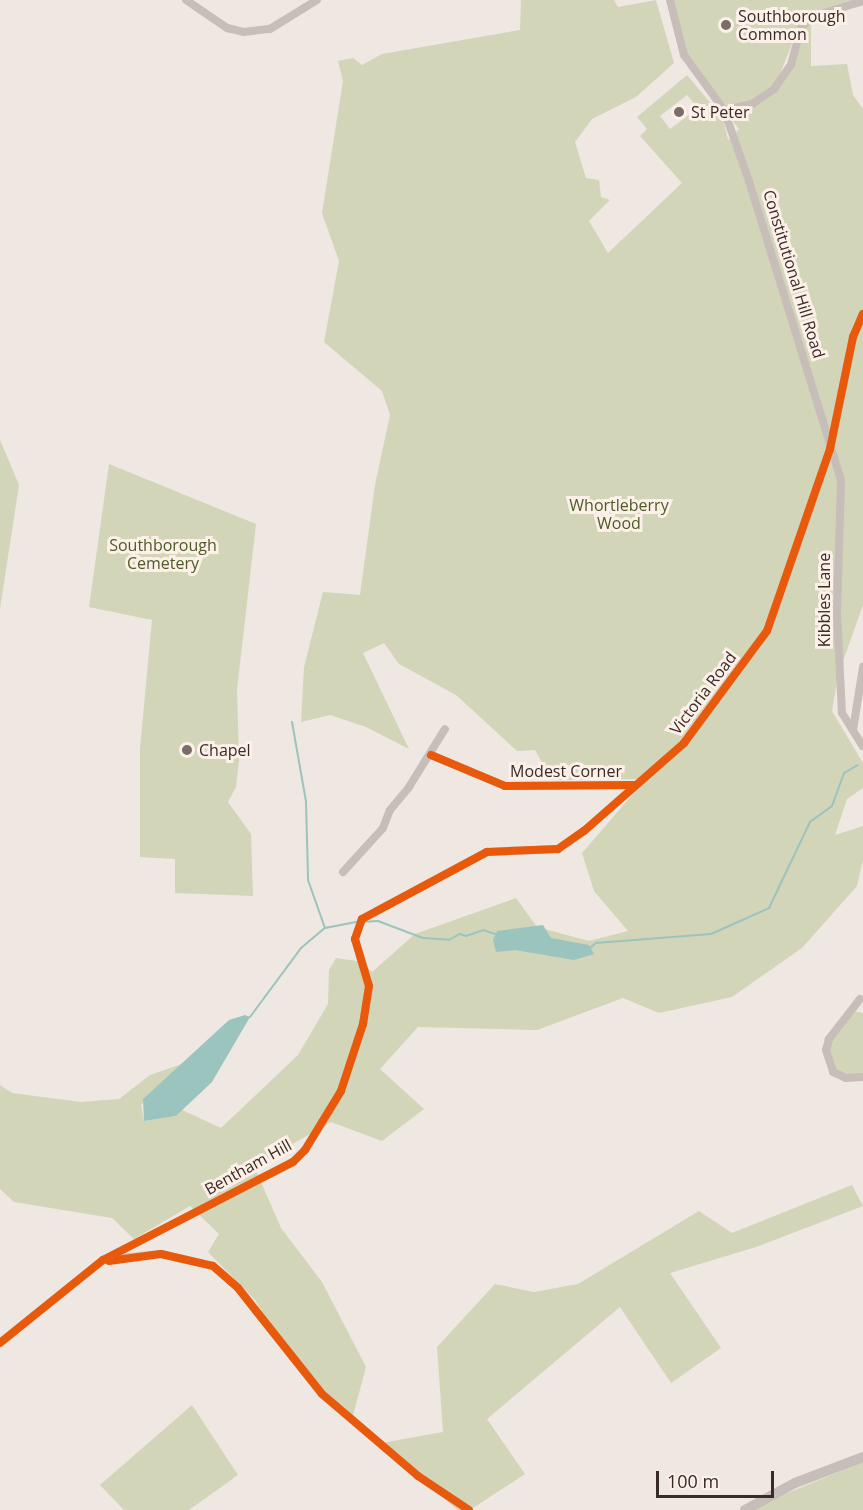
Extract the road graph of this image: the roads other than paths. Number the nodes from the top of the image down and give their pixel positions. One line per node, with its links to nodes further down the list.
1 (186, 0): 2 (street)
2 (317, 0)
3 (670, 0): 5 (street, Constitutional Hill Road)
4 (863, 2): 5 (street)
5 (724, 110): 7 (street, Constitutional Hill Road)
6 (863, 314): 7 (street, Victoria Road)
7 (830, 449): 10 (street, Kibbles Lane); 13 (street, Victoria Road)
8 (863, 667): 10 (street)
9 (445, 729): 12 (street)
10 (853, 730): 11 (street, Kibbles Lane)
11 (862, 744)
12 (431, 755): 13 (street, Modest Corner); 14 (street)
13 (636, 785): 15 (street, Victoria Road)
14 (343, 872)
15 (369, 913): 18 (street, Bentham Hill)
16 (860, 999): 17 (street)
17 (863, 1077)
18 (103, 1260): 19 (street); 21 (street)
19 (0, 1342)
20 (863, 1457): 22 (street)
21 (470, 1510)
22 (745, 1510)

